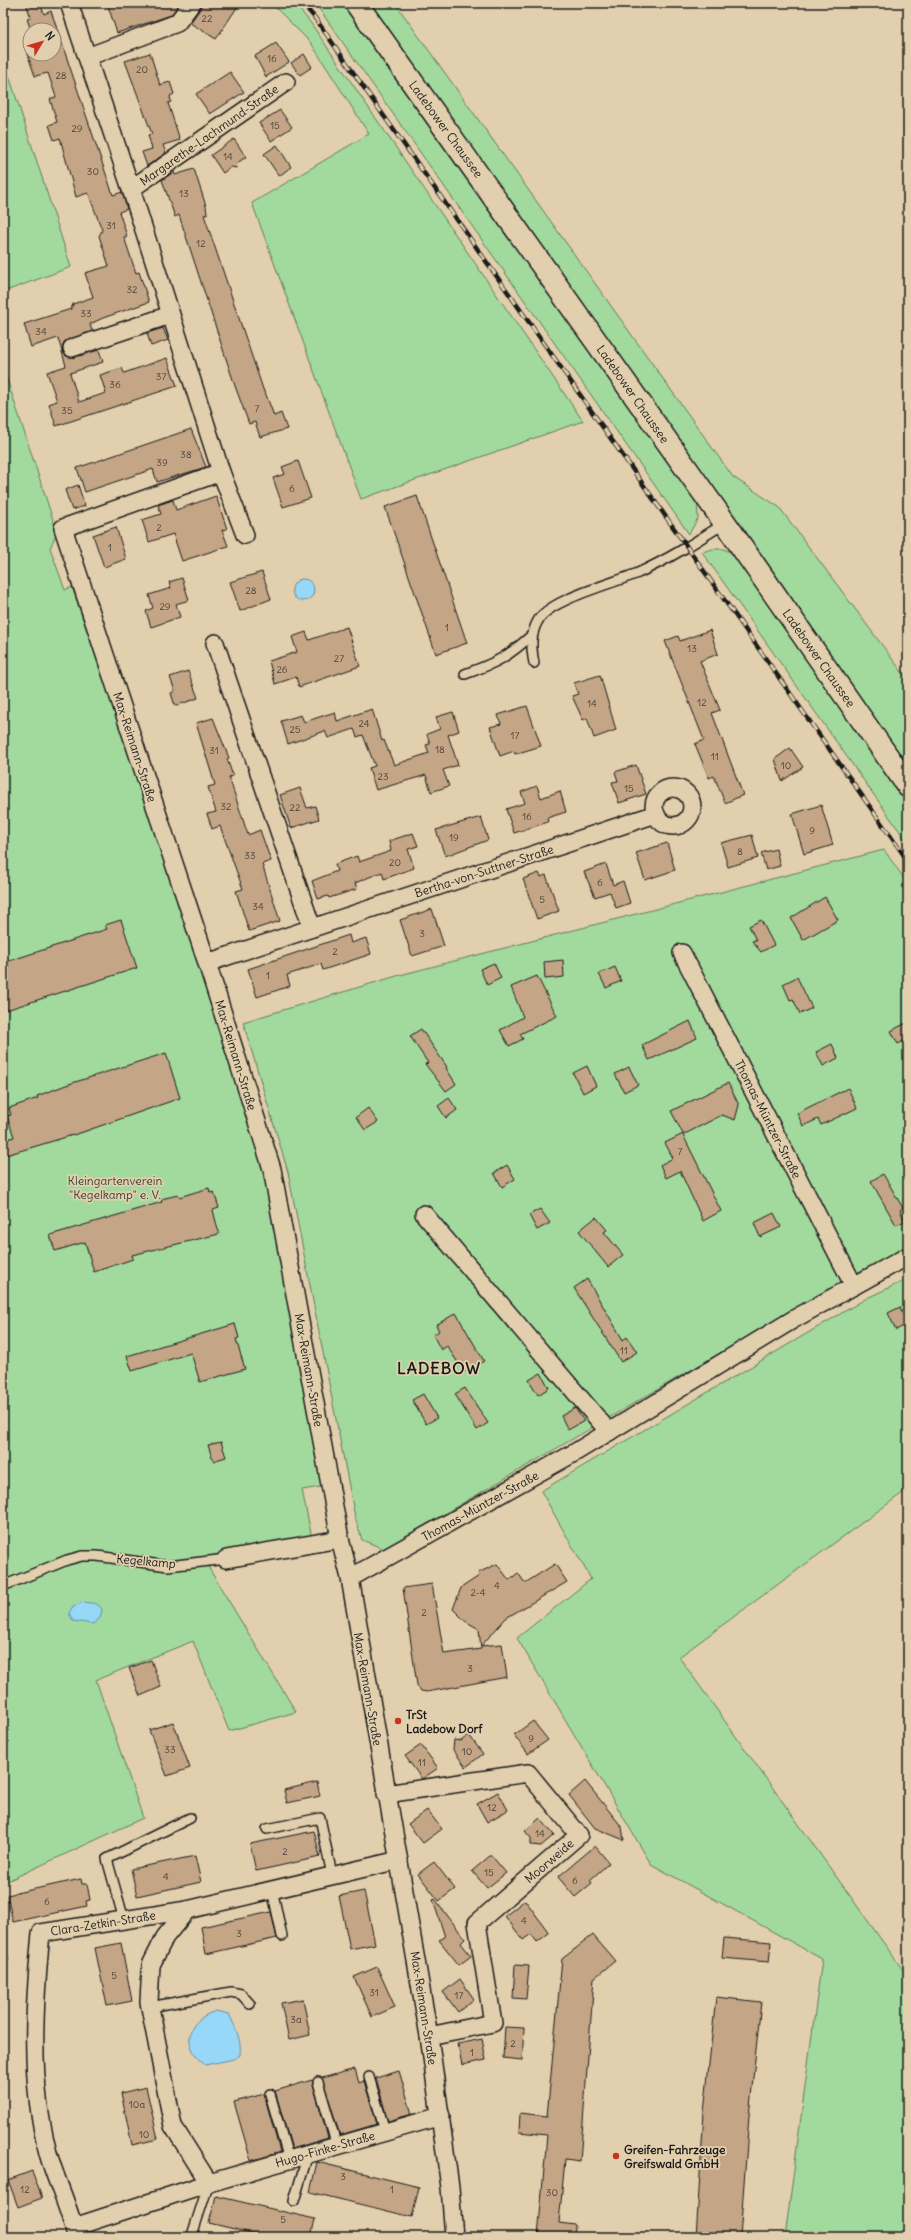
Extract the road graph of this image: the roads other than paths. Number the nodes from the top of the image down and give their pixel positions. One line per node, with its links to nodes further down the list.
1 (69, 3): 4 (street, Margarethe-Lachmund-Straße)
2 (192, 3): 4 (street)
3 (356, 3): 10 (street, Ladebower Chaussee)
4 (86, 57): 6 (street, Margarethe-Lachmund-Straße)
5 (286, 82): 6 (street, Margarethe-Lachmund-Straße)
6 (131, 189): 7 (street, Margarethe-Lachmund-Straße)
7 (170, 315): 8 (street); 9 (street, Margarethe-Lachmund-Straße)
8 (72, 348)
9 (221, 472): 11 (street, Margarethe-Lachmund-Straße); 20 (street, Max-Reimann-Straße)
10 (725, 523): 12 (lane); 16 (street, Ladebower Chaussee)
11 (245, 535)
12 (533, 634): 14 (lane); 15 (lane)
13 (215, 643): 18 (street)
14 (534, 663)
15 (464, 674)
16 (908, 786)
17 (656, 814): 18 (street, Bertha-von-Suttner-Straße)
18 (312, 928): 20 (street, Bertha-von-Suttner-Straße)
19 (682, 953): 23 (street, Thomas-Müntzer-Straße)
20 (207, 963): 25 (street, Max-Reimann-Straße)
21 (424, 1214): 24 (street)
22 (908, 1256): 23 (street, Thomas-Müntzer-Straße)
23 (854, 1286): 24 (street, Thomas-Müntzer-Straße)
24 (609, 1432): 27 (street, Thomas-Müntzer-Straße)
25 (340, 1539): 26 (street, Kegelkamp); 27 (street, Max-Reimann-Straße)
26 (226, 1559): 28 (lane, Kegelkamp)
27 (350, 1578): 29 (street, Max-Reimann-Straße)
28 (3, 1586)
29 (386, 1794): 32 (street, Max-Reimann-Straße); 40 (street, Moorweide)
30 (190, 1818): 36 (lane)
31 (267, 1830): 33 (lane)
32 (398, 1860): 33 (street, Clara-Zetkin-Straße); 40 (street, Max-Reimann-Straße)
33 (332, 1875): 34 (street, Clara-Zetkin-Straße)
34 (272, 1889): 35 (street, Clara-Zetkin-Straße); 37 (lane)
35 (187, 1910): 36 (street, Clara-Zetkin-Straße); 39 (street, Clara-Zetkin-Straße)
36 (124, 1920): 51 (street, Clara-Zetkin-Straße)
37 (282, 1936)
38 (250, 2004): 39 (lane)
39 (150, 2007): 49 (street, Clara-Zetkin-Straße)
40 (429, 2036): 44 (street, Max-Reimann-Straße)
41 (369, 2077): 45 (lane)
42 (318, 2082): 46 (lane)
43 (270, 2094): 48 (lane)
44 (441, 2116): 45 (street, Hugo-Finke-Straße); 53 (street, Max-Reimann-Straße)
45 (385, 2131): 46 (street, Hugo-Finke-Straße)
46 (337, 2146): 47 (street, Hugo-Finke-Straße)
47 (308, 2154): 48 (street, Hugo-Finke-Straße); 50 (lane)
48 (289, 2160): 49 (street, Hugo-Finke-Straße)
49 (209, 2183): 51 (street, Hugo-Finke-Straße); 52 (lane)
50 (294, 2201)
51 (75, 2232)
52 (193, 2232)
53 (454, 2237)

